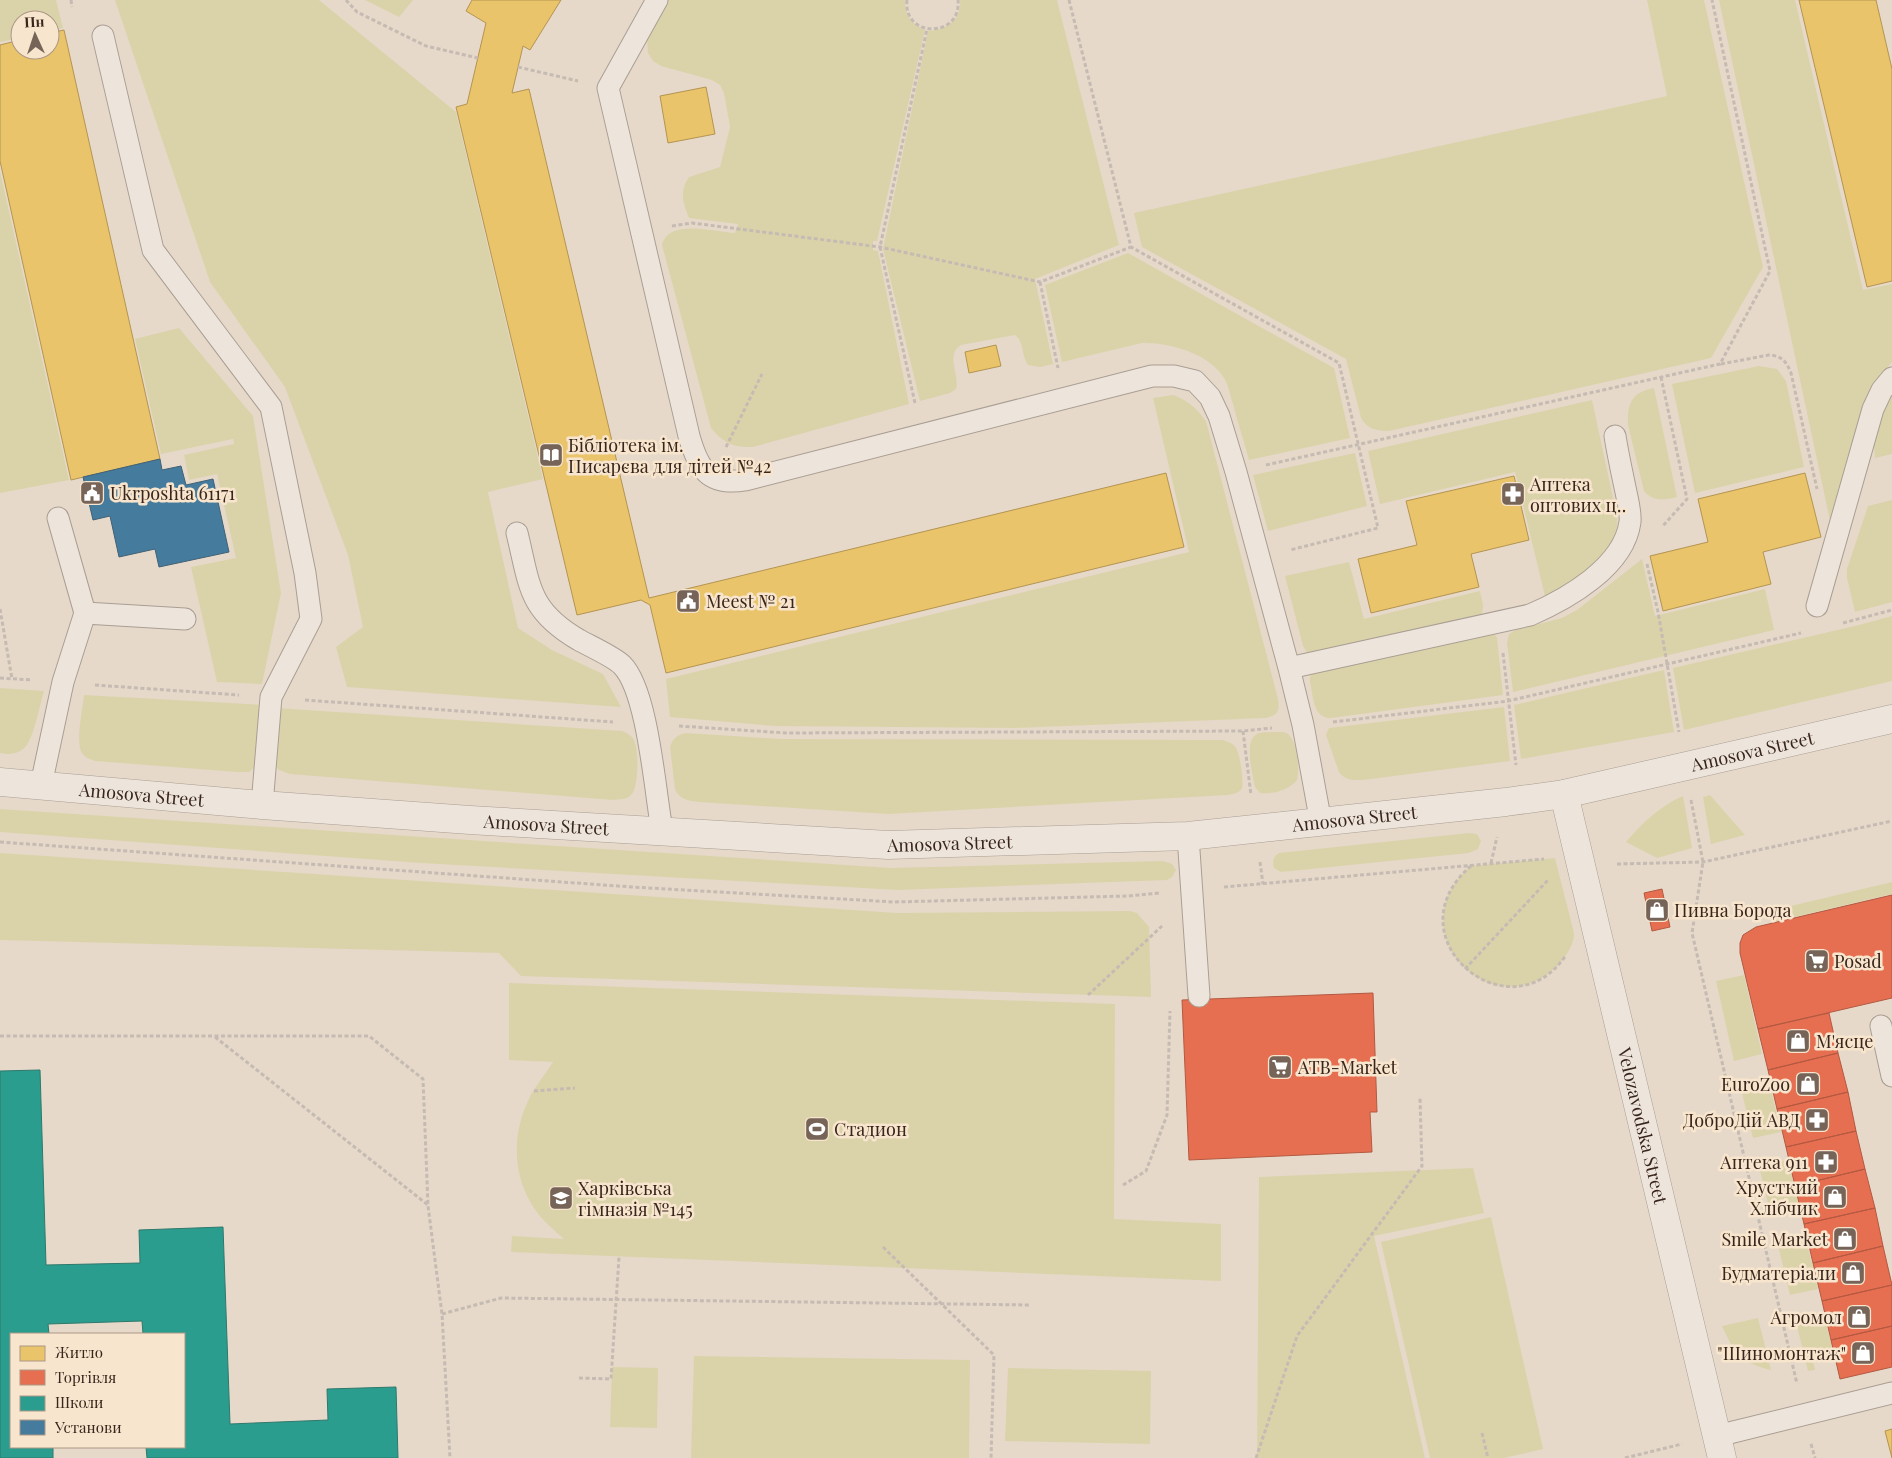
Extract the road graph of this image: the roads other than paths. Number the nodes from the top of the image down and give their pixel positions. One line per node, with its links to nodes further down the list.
1 (657, 0): 10 (lane)
2 (103, 36): 15 (lane)
3 (1892, 378): 7 (lane)
4 (1615, 436): 10 (lane)
5 (58, 518): 8 (lane)
6 (517, 533): 17 (lane)
7 (1816, 606)
8 (85, 613): 9 (lane); 13 (lane)
9 (185, 619)
10 (1288, 668): 16 (lane)
11 (1892, 719): 14 (street, Amosova Street)
12 (0, 782): 13 (street, Amosova Street)
13 (41, 785): 15 (street, Amosova Street)
14 (1564, 794): 16 (street, Amosova Street); 23 (street, Velozavodska Street)
15 (262, 805): 17 (street, Amosova Street)
16 (1321, 823): 18 (street, Amosova Street)
17 (662, 830): 18 (street, Amosova Street)
18 (1188, 836): 19 (lane)
19 (1199, 996)
20 (1881, 1026): 21 (lane)
21 (1892, 1076)
22 (1892, 1393): 23 (lane)
23 (1720, 1447)

